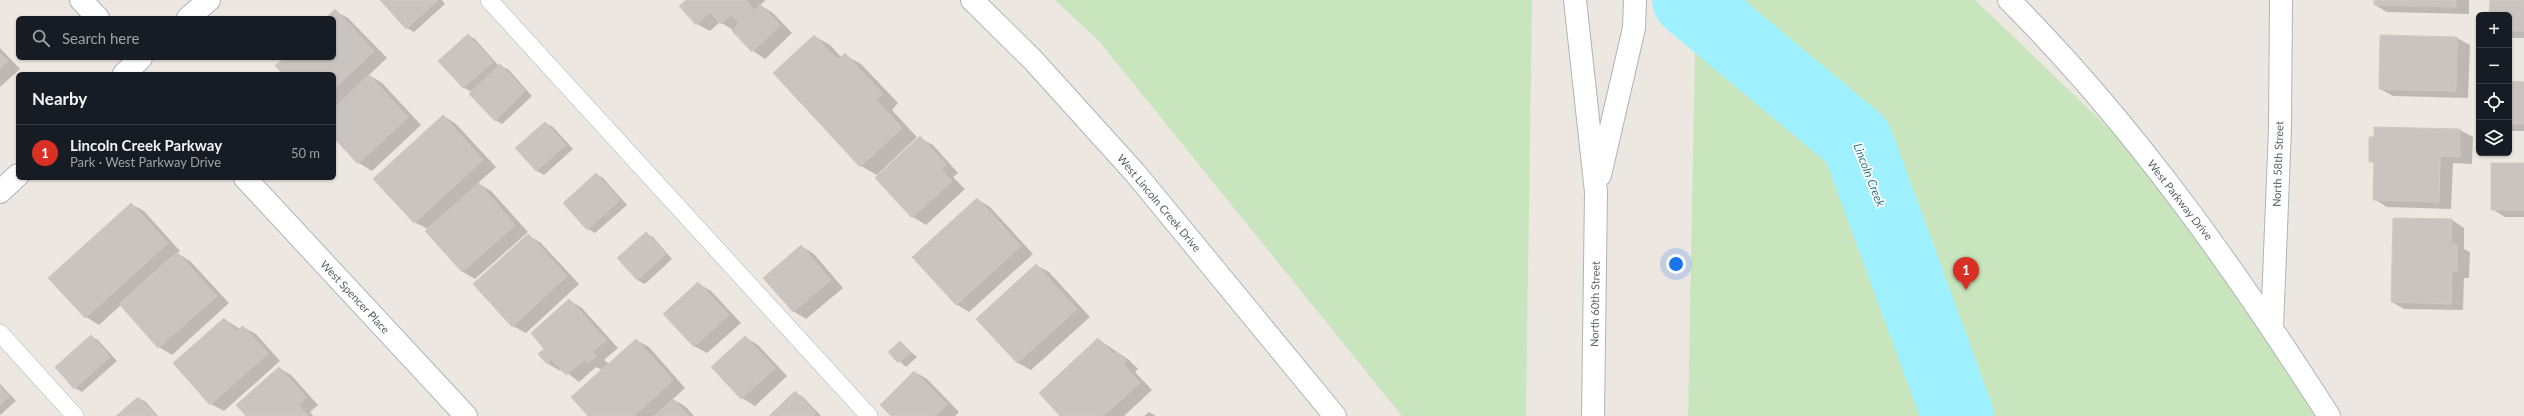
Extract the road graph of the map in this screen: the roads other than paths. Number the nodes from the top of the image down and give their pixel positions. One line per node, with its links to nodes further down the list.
1 (82, 0): 9 (street)
2 (209, 0): 10 (street)
3 (489, 0): 19 (lane)
4 (972, 0): 20 (street, West Lincoln Creek Drive)
5 (1575, 0): 14 (street, North 60th Street)
6 (1635, 0): 14 (street, North 60th Street)
7 (2009, 0): 15 (street, West Parkway Drive)
8 (2281, 0): 15 (street, North 58th Street)
9 (96, 16)
10 (190, 16)
11 (16, 177): 13 (street)
12 (247, 180): 18 (street, West Spencer Place)
13 (0, 192)
14 (1596, 192): 21 (street, North 60th Street)
15 (2272, 328): 22 (street, West Parkway Drive)
16 (0, 333): 17 (lane)
17 (75, 416)
18 (466, 416)
19 (869, 416)
20 (1335, 416)
21 (1594, 416)
22 (2329, 416)

